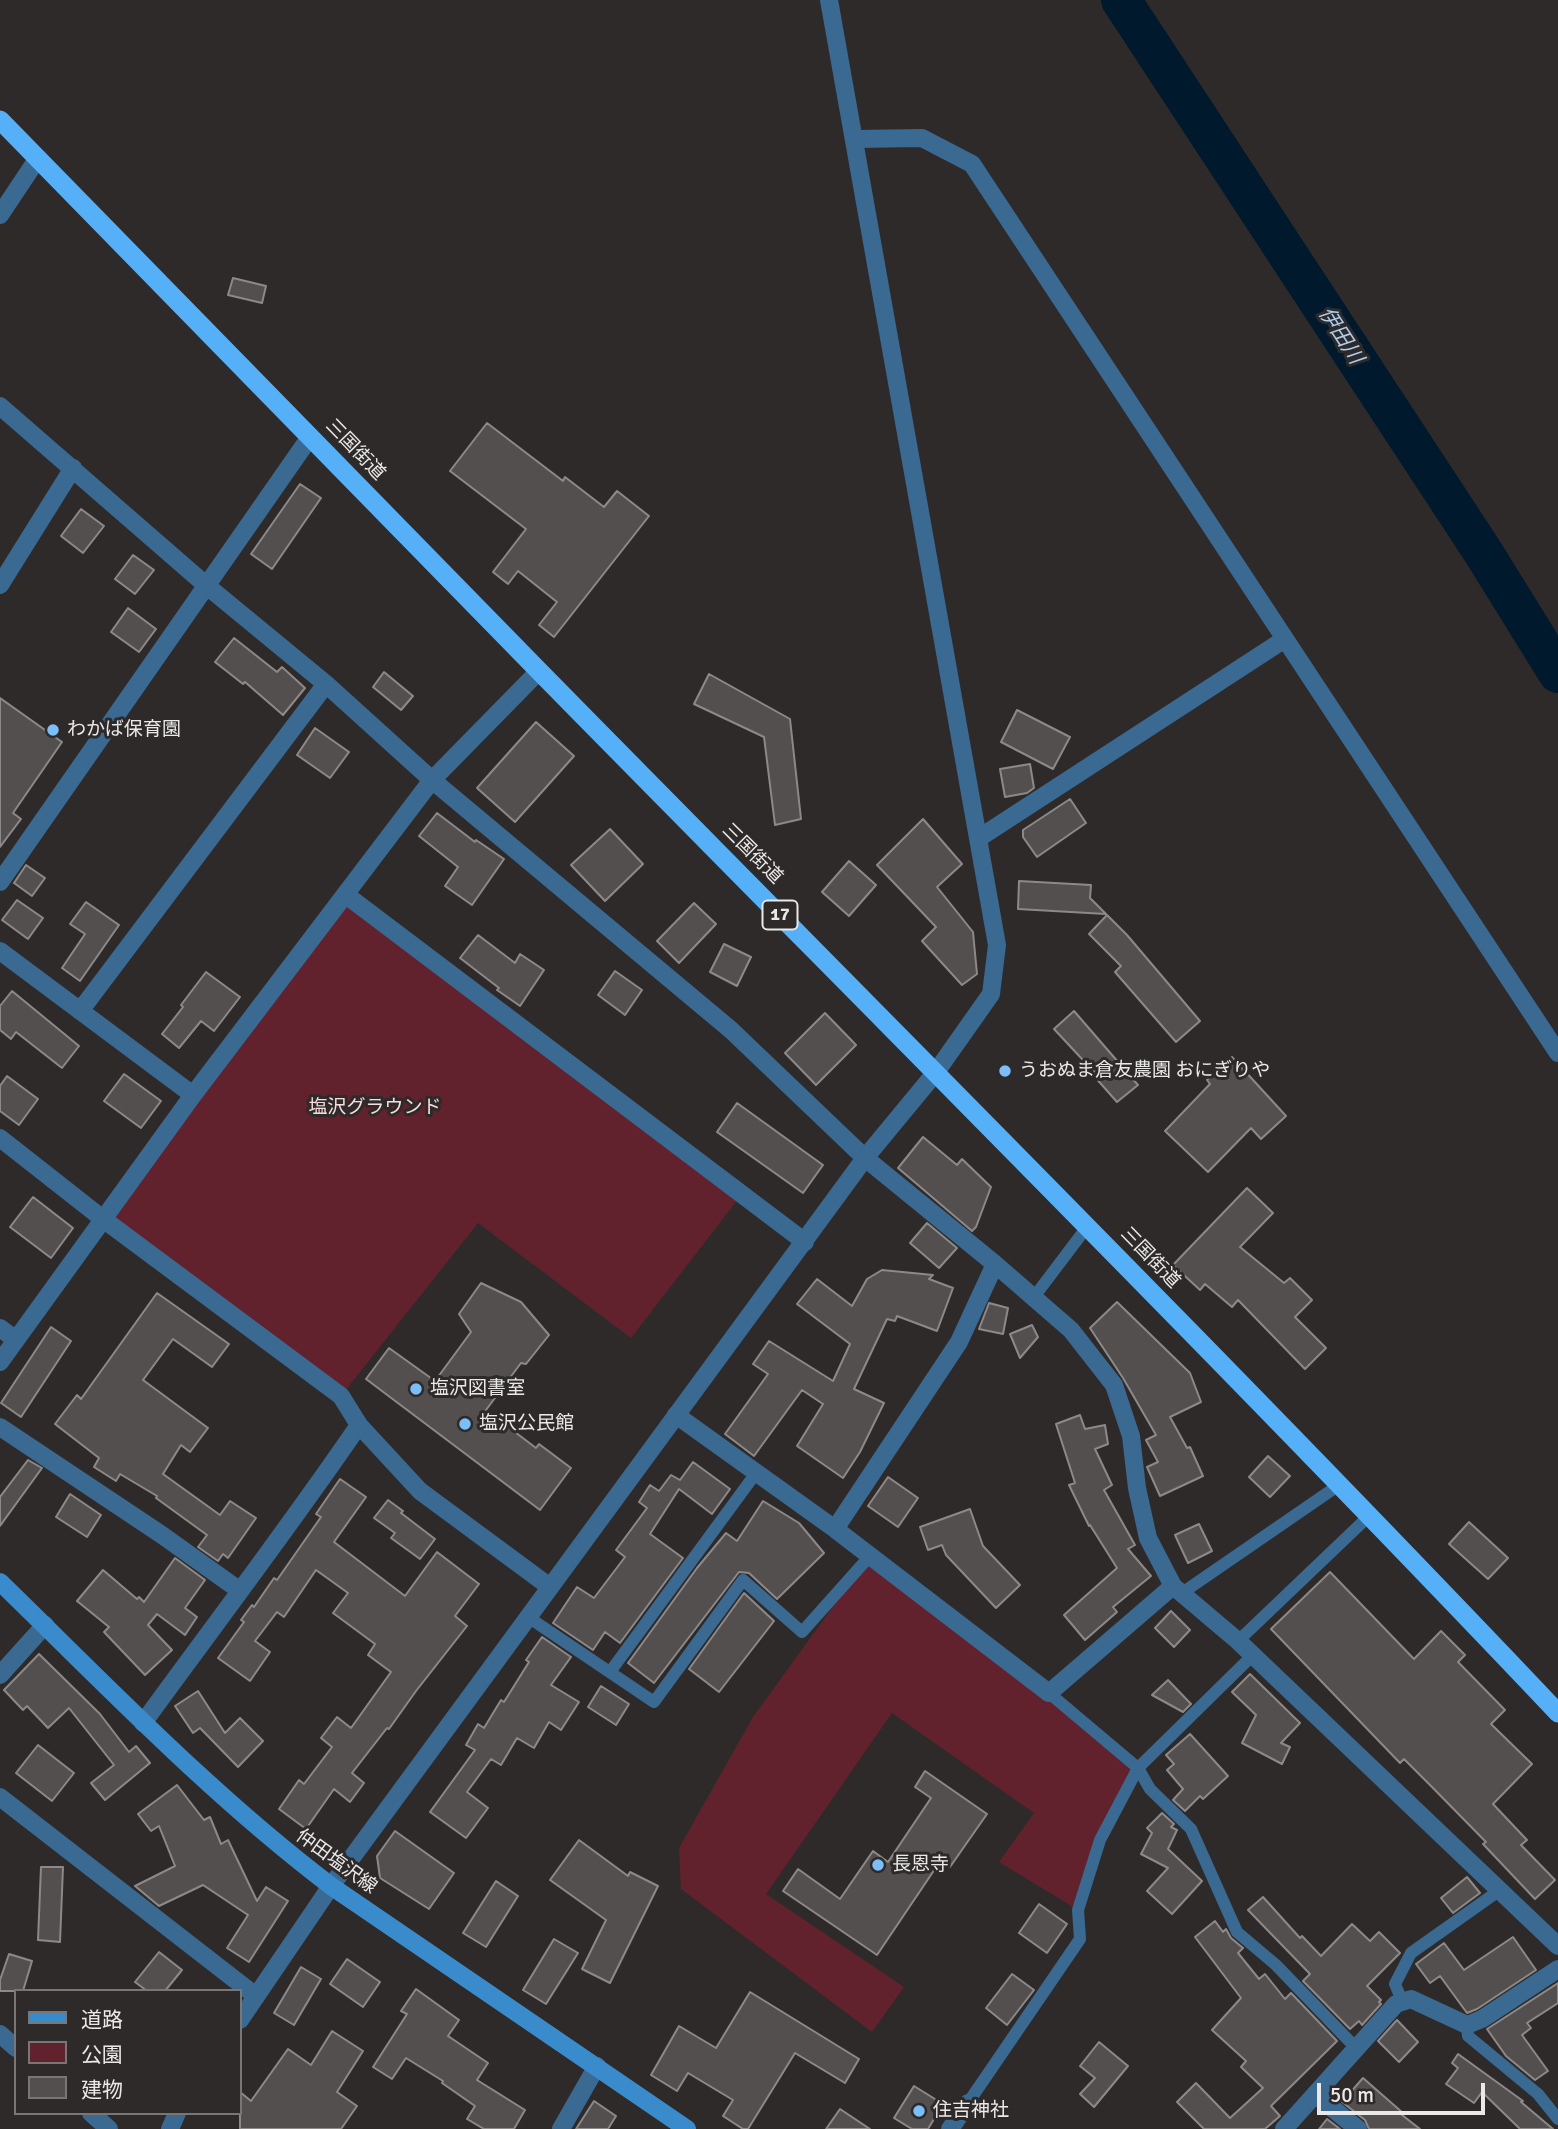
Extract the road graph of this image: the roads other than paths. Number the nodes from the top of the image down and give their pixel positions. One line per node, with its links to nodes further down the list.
1 (829, 0): 3 (street)
2 (0, 120): 4 (highway, 三国街道 / 17)
3 (855, 139): 11 (street); 15 (street)
4 (37, 158): 5 (street); 7 (highway, 三国街道 / 17)
5 (0, 215)
6 (0, 405): 8 (street)
7 (310, 437): 10 (street); 12 (highway, 三国街道 / 17)
8 (73, 468): 9 (street); 10 (street)
9 (0, 585)
10 (207, 586): 13 (street); 16 (street)
11 (1285, 639): 15 (street); 20 (street)
12 (539, 671): 14 (street); 21 (highway, 三国街道 / 17)
13 (326, 684): 14 (street); 19 (street)
14 (432, 780): 17 (street); 24 (street)
15 (979, 838): 21 (street)
16 (0, 882)
17 (346, 895): 22 (street); 27 (street)
18 (0, 951): 19 (street)
19 (80, 1011): 22 (street)
20 (1558, 1053)
21 (936, 1072): 24 (street); 26 (highway, 三国街道 / 17)
22 (193, 1095): 25 (street)
23 (0, 1138): 25 (street)
24 (865, 1158): 27 (street); 28 (street)
25 (103, 1219): 31 (street); 34 (street)
26 (1087, 1227): 29 (lane); 37 (highway, 三国街道 / 17)
27 (805, 1242): 33 (street)
28 (995, 1264): 29 (street); 39 (street)
29 (1034, 1297): 43 (street)
30 (0, 1328): 31 (street)
31 (16, 1340): 32 (street)
32 (0, 1362)
33 (676, 1415): 36 (street); 42 (street)
34 (359, 1425): 42 (street); 44 (street)
35 (0, 1427): 44 (street)
36 (756, 1473): 39 (street); 49 (lane)
37 (1339, 1485): 38 (highway, 三国街道 / 17); 43 (lane)
38 (1370, 1515): 47 (lane); 52 (highway, 三国街道 / 17)
39 (835, 1529): 40 (street)
40 (869, 1557): 49 (lane); 51 (street)
41 (0, 1581): 46 (main road, 仲田塩沢線)
42 (551, 1587): 45 (street)
43 (1178, 1589): 47 (street); 51 (street)
44 (239, 1590): 53 (street)
45 (528, 1617): 49 (lane); 56 (street)
46 (45, 1625): 50 (street); 53 (main road, 仲田塩沢線)
47 (1238, 1641): 48 (street)
48 (1253, 1655): 54 (lane); 57 (street)
49 (610, 1672)
50 (0, 1675)
51 (1049, 1693): 54 (lane)
52 (1558, 1713)
53 (144, 1723): 56 (main road, 仲田塩沢線)
54 (1138, 1768): 66 (lane); 69 (lane)
55 (0, 1797): 60 (street)
56 (331, 1886): 60 (street); 67 (main road, 仲田塩沢線)
57 (1500, 1890): 58 (street); 61 (lane)
58 (1558, 1946)
59 (1558, 1969): 63 (street)
60 (256, 1996): 62 (street)
61 (1403, 2003): 63 (street); 66 (street)
62 (242, 2017)
63 (1466, 2025): 71 (lane)
64 (0, 2034): 65 (street)
65 (14, 2046)
66 (1357, 2049): 68 (street)
67 (597, 2066): 73 (street); 74 (main road, 仲田塩沢線)
68 (1317, 2095): 76 (street); 77 (street)
69 (968, 2103): 75 (street)
70 (93, 2115): 72 (street)
71 (1558, 2119)
72 (110, 2129)
73 (561, 2129)
74 (687, 2129)
75 (950, 2129)
76 (1284, 2129)
77 (1358, 2129)

